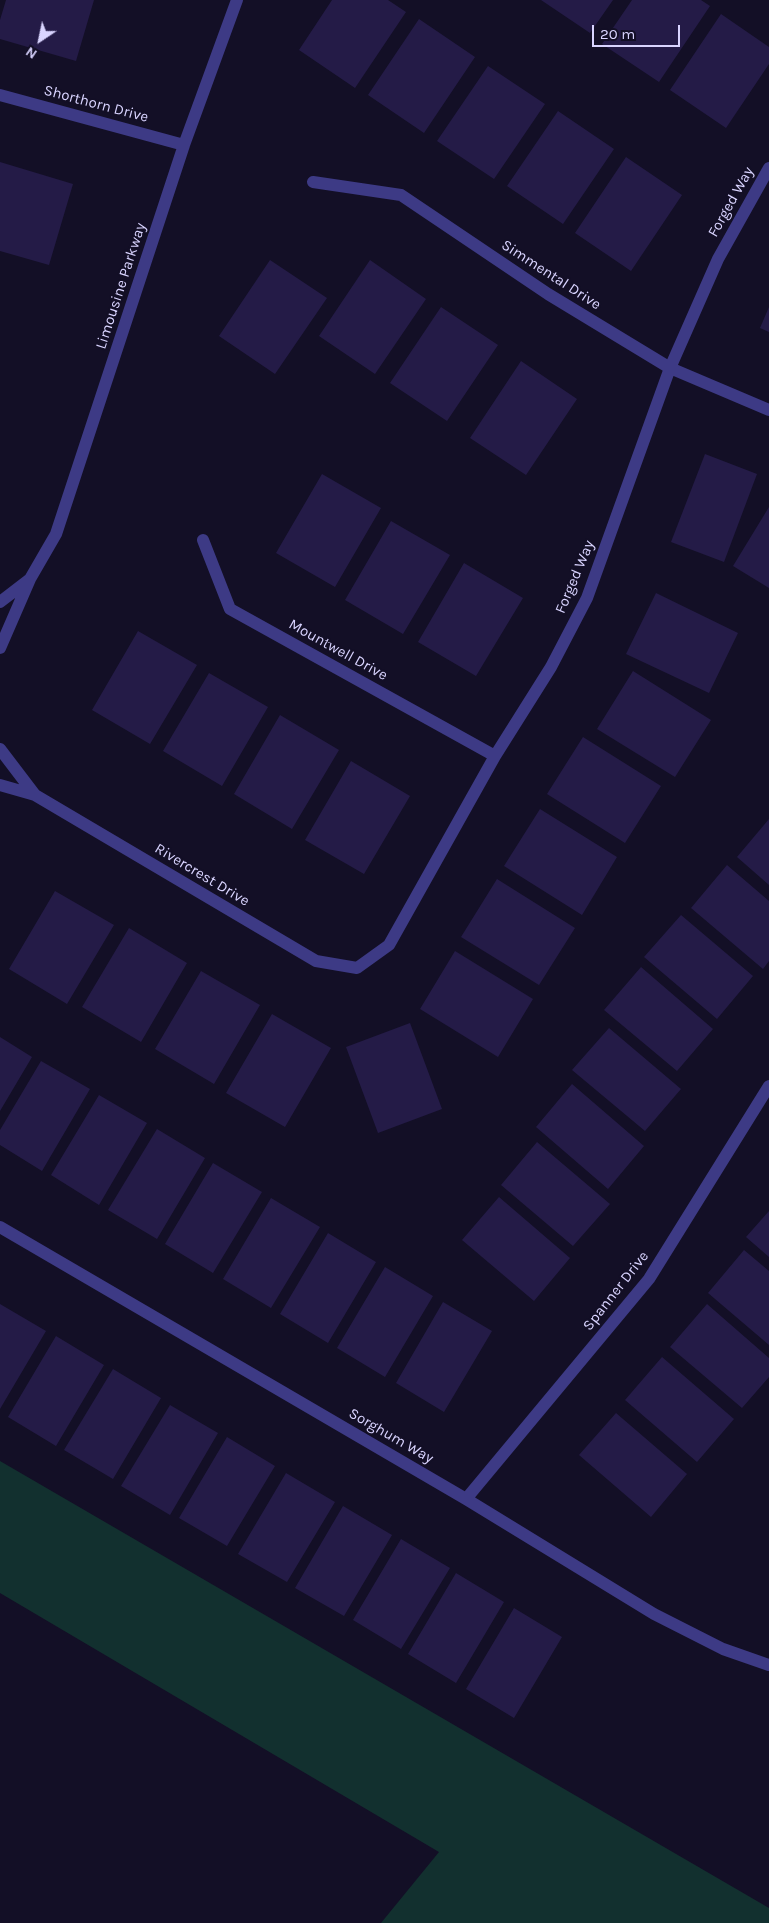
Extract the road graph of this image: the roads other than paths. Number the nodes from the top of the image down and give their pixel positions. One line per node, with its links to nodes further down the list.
1 (237, 0): 3 (street, Limousine Parkway)
2 (0, 95): 3 (street, Shorthorn Drive)
3 (184, 145): 9 (street, Limousine Parkway)
4 (769, 168): 6 (street, Forged Way)
5 (313, 182): 6 (street, Simmental Drive)
6 (670, 368): 7 (street, Simmental Drive); 13 (street, Forged Way)
7 (769, 410)
8 (203, 540): 13 (street, Mountwell Drive)
9 (30, 579): 10 (street, Limousine Parkway); 11 (street, Limousine Parkway)
10 (0, 602)
11 (0, 648)
12 (0, 749): 15 (street, Rivercrest Drive)
13 (495, 756): 16 (street, Forged Way)
14 (0, 785): 15 (street, Rivercrest Drive)
15 (35, 794): 16 (street, Rivercrest Drive)
16 (357, 968)
17 (769, 1086): 19 (street, Spanner Drive)
18 (0, 1227): 19 (street, Sorghum Way)
19 (466, 1499): 20 (street, Sorghum Way)
20 (769, 1665)

